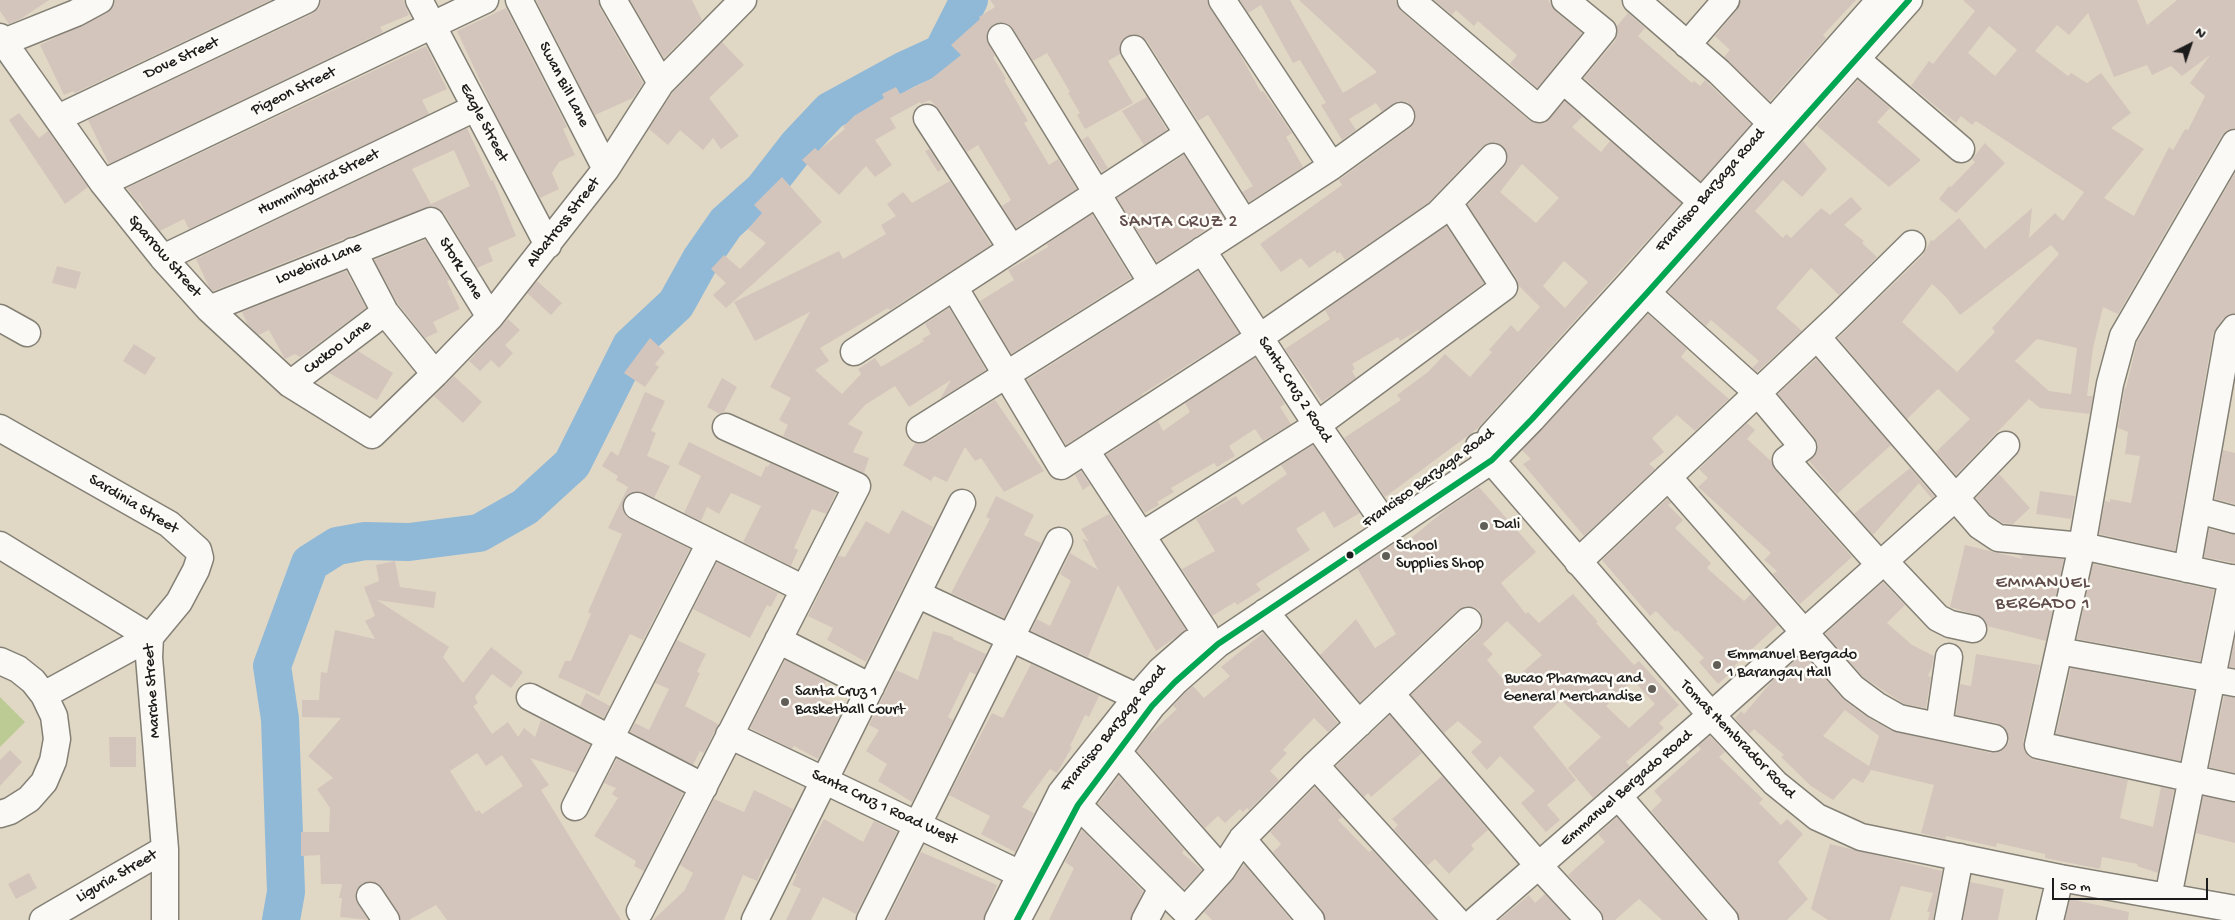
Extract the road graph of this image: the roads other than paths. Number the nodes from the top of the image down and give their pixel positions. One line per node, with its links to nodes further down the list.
1 (100, 0): 15 (street)
2 (306, 0): 27 (street, Dove Street)
3 (420, 0): 17 (street, Eagle Street)
4 (486, 0): 17 (street, Pigeon Street)
5 (519, 0): 35 (street, Swan Bill Lane)
6 (613, 0): 24 (street)
7 (743, 0): 16 (street, Albatross Street)
8 (1222, 0): 34 (street)
9 (1411, 0): 23 (street)
10 (1636, 0): 20 (street)
11 (1726, 0): 20 (street)
12 (1880, 0): 29 (street, Francisco Barzaga Road)
13 (1909, 0): 22 (street, Francisco Barzaga Road)
14 (1579, 5): 23 (street)
15 (71, 7): 19 (street)
16 (719, 10): 24 (street, Albatross Street)
17 (432, 26): 25 (street, Eagle Street); 36 (street, Pigeon Street)
18 (1001, 37): 37 (street)
19 (2, 39): 27 (street, Sparrow Street)
20 (1687, 45): 29 (street)
21 (1134, 49): 30 (street)
22 (1855, 58): 32 (street); 50 (street, Francisco Barzaga Road)
23 (1563, 80): 38 (street)
24 (661, 83): 35 (street, Albatross Street)
25 (475, 108): 43 (street, Eagle Street); 47 (street, Hummingbird Street)
26 (1402, 116): 34 (street)
27 (58, 118): 36 (street, Sparrow Street)
28 (927, 118): 44 (street)
29 (1771, 124): 38 (street, Francisco Barzaga Road)
30 (1188, 134): 37 (street); 41 (street)
31 (2235, 143): 83 (street)
32 (1960, 150)
33 (1493, 157): 39 (street)
34 (1332, 166): 41 (street)
35 (606, 169): 43 (street, Albatross Street)
36 (103, 184): 47 (street, Sparrow Street)
37 (1097, 193): 44 (street); 48 (street)
38 (1701, 202): 71 (street, Francisco Barzaga Road)
39 (1449, 203): 58 (street); 64 (street)
40 (430, 221): 46 (street, Lovebird Lane); 53 (street, Stork Lane)
41 (1244, 222): 45 (street)
42 (1912, 244): 57 (street)
43 (548, 245): 53 (street, Albatross Street)
44 (1012, 249): 49 (street)
45 (1202, 250): 48 (street); 58 (street, Santa Cruz 2 Road)
46 (353, 251): 51 (street, Lovebird Lane); 52 (street)
47 (163, 258): 51 (street, Sparrow Street)
48 (1152, 283): 61 (street)
49 (954, 287): 59 (street); 61 (street)
50 (1647, 293): 63 (street); 71 (street, Francisco Barzaga Road)
51 (209, 309): 62 (street, Sparrow Street)
52 (385, 312): 60 (street); 62 (street, Cuckoo Lane)
53 (490, 316): 60 (street, Albatross Street)
54 (0, 318): 56 (street)
55 (2235, 328): 76 (street)
56 (27, 334)
57 (1817, 337): 63 (street); 73 (street)
58 (1260, 338): 64 (street, Santa Cruz 2 Road); 70 (street)
59 (854, 352)
60 (435, 374): 68 (street, Albatross Street)
61 (1007, 374): 67 (street); 70 (street)
62 (290, 384): 68 (street, Sparrow Street)
63 (1758, 393): 72 (street); 85 (street)
64 (1317, 425): 78 (street, Santa Cruz 2 Road); 79 (street)
65 (0, 428): 95 (street, Sardinia Street)
66 (726, 428): 88 (street)
67 (920, 429)
68 (372, 435)
69 (2006, 445): 73 (street, Emmanuel Bergado Road)
70 (1086, 451): 79 (street)
71 (1486, 453): 78 (street, Francisco Barzaga Road); 84 (street, Tomas Hembrador Road)
72 (1668, 477): 84 (street); 94 (street)
73 (1956, 497): 83 (street); 85 (street, Emmanuel Bergado Road)
74 (962, 503): 89 (street)
75 (637, 506): 81 (street)
76 (2198, 510): 77 (street); 86 (street)
77 (2235, 520)
78 (1384, 522): 90 (street, Francisco Barzaga Road); 93 (street, Francisco Barzaga Road)
79 (1142, 535): 93 (street)
80 (1059, 541): 96 (street)
81 (710, 543): 88 (street); 111 (street)
82 (0, 545): 95 (street, Marche Street)
83 (2082, 546): 86 (street); 98 (street)
84 (1578, 562): 107 (street, Tomas Hembrador Road)
85 (1882, 563): 92 (street); 94 (street, Emmanuel Bergado Road)
86 (2187, 569): 87 (street)
87 (2234, 579): 101 (street)
88 (804, 589): 97 (street)
89 (917, 594): 96 (street); 102 (street)
90 (1265, 612): 108 (street); 113 (street, Francisco Barzaga Road)
91 (1468, 621): 103 (street)
92 (1973, 629)
93 (1205, 632): 106 (street, Francisco Barzaga Road)
94 (1804, 632): 107 (street, Emmanuel Bergado Road); 109 (street)
95 (150, 637): 104 (street, Sardinia Street); 125 (street, Marche Street)
96 (1011, 638): 106 (street); 123 (street)
97 (778, 640): 102 (street); 110 (street)
98 (2059, 651): 101 (street); 116 (street)
99 (1949, 657): 109 (street)
100 (0, 661): 104 (street)
101 (2224, 681): 116 (street)
102 (871, 687): 115 (street)
103 (1391, 694): 108 (street); 127 (street)
104 (44, 695): 122 (street)
105 (530, 697): 111 (street)
106 (1137, 697): 129 (street, Francisco Barzaga Road)
107 (1711, 715): 119 (street, Emmanuel Bergado Road); 126 (street, Tomas Hembrador Road)
108 (1359, 724): 114 (street)
109 (1939, 726): 112 (street)
110 (730, 735): 115 (street, Santa Cruz 1 Road West); 117 (street)
111 (610, 738): 117 (street); 121 (street)
112 (1994, 738)
113 (1117, 751): 120 (street, Francisco Barzaga Road); 128 (street)
114 (1315, 765): 124 (street); 145 (street)
115 (825, 780): 123 (street, Santa Cruz 1 Road West); 139 (street)
116 (2192, 780): 118 (street); 133 (street)
117 (704, 786): 135 (street)
118 (2235, 788)
119 (1618, 796): 127 (street, Emmanuel Bergado Road); 148 (street)
120 (1078, 805): 129 (street, Francisco Barzaga Road); 131 (street)
121 (575, 807)
122 (0, 814)
123 (918, 825): 129 (street, Santa Cruz 1 Road West); 140 (street)
124 (1242, 839): 128 (street); 144 (street)
125 (164, 849): 136 (street, Liguria Street); 137 (street, Marche Street)
126 (1960, 857): 130 (street, Tomas Hembrador Road); 149 (street)
127 (1538, 865): 146 (street, Emmanuel Bergado Road); 147 (street)
128 (1222, 870): 131 (street)
129 (1029, 878): 141 (street, Francisco Barzaga Road); 142 (street, Francisco Barzaga Road)
130 (2060, 878): 133 (street, Tomas Hembrador Road); 150 (street)
131 (1162, 888): 143 (street)
132 (370, 896): 138 (street)
133 (2168, 897): 134 (street, Tomas Hembrador Road)
134 (2235, 910)
135 (640, 911)
136 (43, 920)
137 (165, 920)
138 (386, 920)
139 (755, 920)
140 (870, 920)
141 (998, 920)
142 (1017, 920)
143 (1145, 920)
144 (1311, 920)
145 (1456, 920)
146 (1476, 920)
147 (1589, 920)
148 (1725, 920)
149 (1948, 920)
150 (2050, 920)

